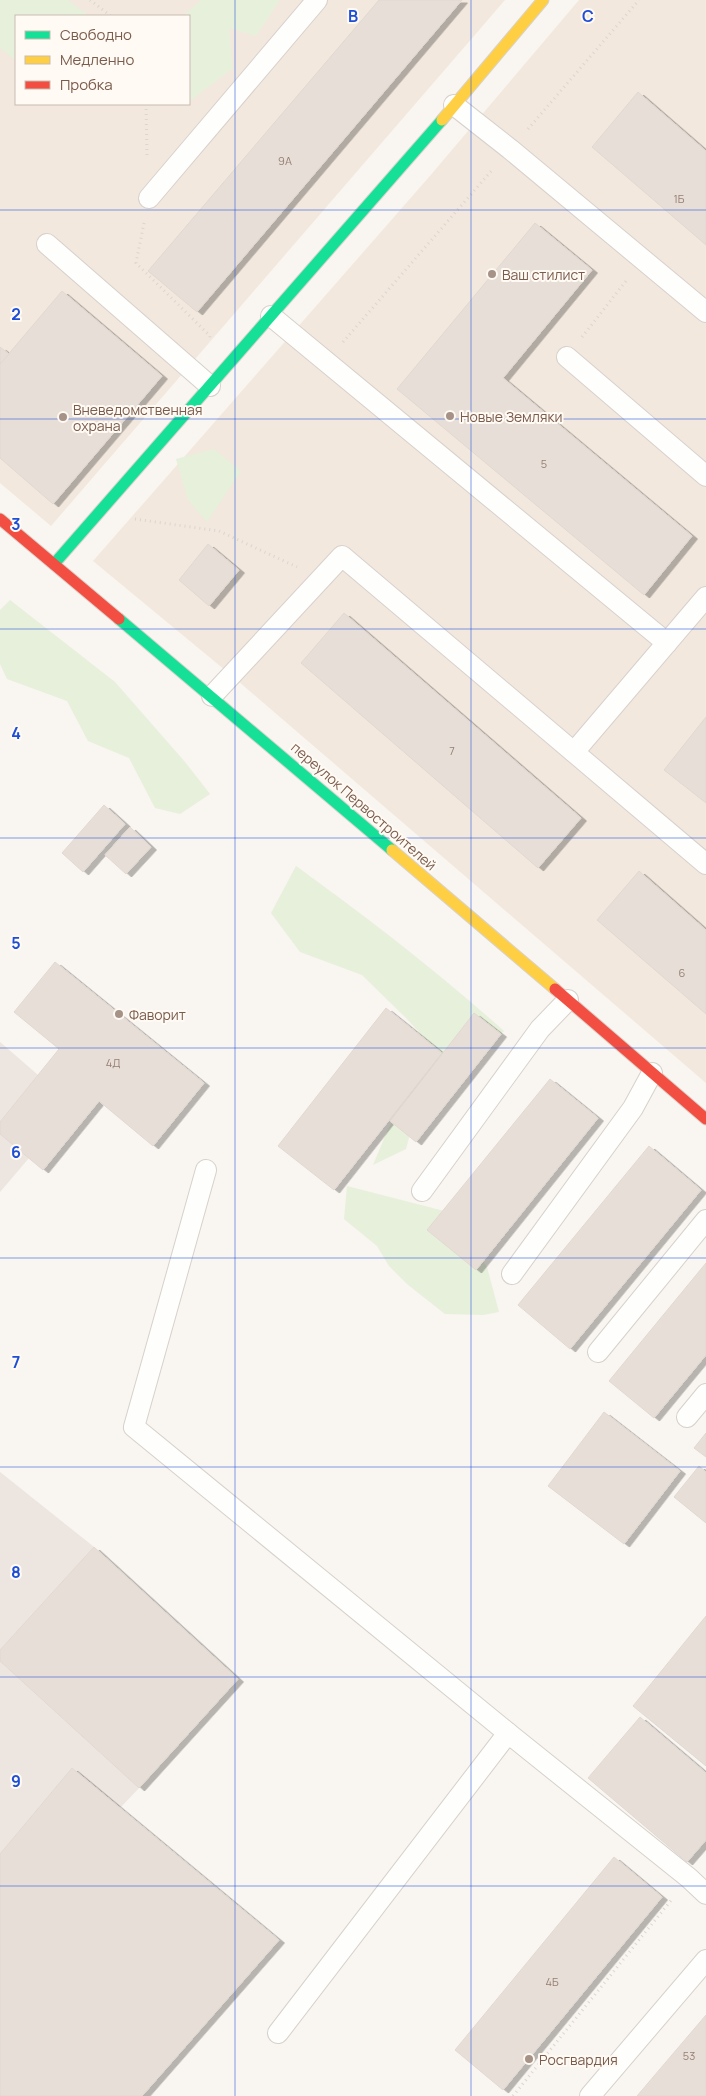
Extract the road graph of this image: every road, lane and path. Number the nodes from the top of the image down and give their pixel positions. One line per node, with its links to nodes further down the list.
1 (90, 0): 5 (path)
2 (317, 0): 9 (lane)
3 (543, 0): 7 (street)
4 (639, 0): 8 (path)
5 (110, 15)
6 (146, 105): 9 (path)
7 (454, 105): 8 (lane); 13 (street)
8 (510, 149): 12 (lane); 16 (path)
9 (148, 198): 17 (path)
10 (47, 244): 17 (lane)
11 (618, 291): 14 (path)
12 (706, 312)
13 (271, 316): 16 (lane); 17 (street)
14 (592, 323)
15 (567, 357): 18 (lane)
16 (326, 362): 24 (lane)
17 (210, 386): 19 (street)
18 (706, 476)
19 (98, 514): 21 (street); 22 (path)
20 (0, 519): 21 (street, переулок Первостроителей)
21 (54, 564): 25 (street, переулок Первостроителей)
22 (323, 579): 25 (lane); 26 (lane)
23 (706, 597): 24 (lane)
24 (667, 643): 26 (lane)
25 (212, 696): 28 (street, переулок Первостроителей)
26 (574, 752): 27 (lane)
27 (706, 864)
28 (568, 1000): 29 (street, переулок Первостроителей); 32 (lane)
29 (652, 1073): 30 (street, переулок Первостроителей); 34 (lane)
30 (706, 1120)
31 (206, 1170): 38 (lane)
32 (422, 1192)
33 (706, 1220): 35 (lane)
34 (512, 1274)
35 (598, 1352)
36 (706, 1394): 37 (lane)
37 (687, 1417)
38 (508, 1733): 39 (lane); 42 (lane)
39 (689, 1878): 40 (lane); 43 (path)
40 (706, 1894)
41 (706, 1960): 44 (lane)
42 (278, 2033)
43 (513, 2096)
44 (590, 2096)

